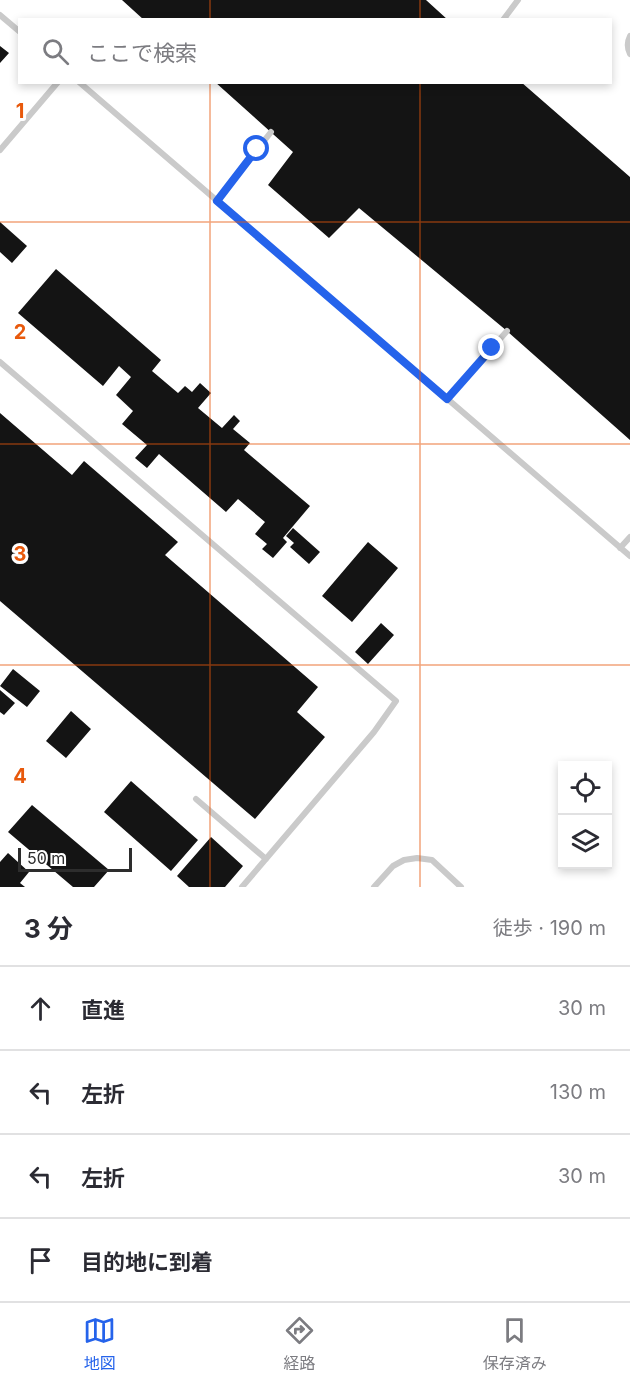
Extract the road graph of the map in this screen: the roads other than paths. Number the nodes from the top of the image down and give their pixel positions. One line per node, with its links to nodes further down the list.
1 (518, 0): 3 (lane)
2 (0, 15): 4 (lane)
3 (504, 18)
4 (18, 30)
5 (630, 36): 6 (lane)
6 (630, 54)
7 (56, 84): 10 (lane)
8 (81, 84): 11 (lane)
9 (271, 132): 11 (lane)
10 (0, 150)
11 (217, 201): 14 (lane)
12 (507, 332): 14 (lane)
13 (0, 362): 19 (lane)
14 (447, 399): 16 (lane)
15 (630, 537): 16 (lane)
16 (620, 548): 17 (lane)
17 (630, 556)
18 (196, 799): 19 (lane)
19 (266, 859): 20 (lane)
20 (242, 887)
21 (374, 887): 22 (lane)
22 (462, 887)

